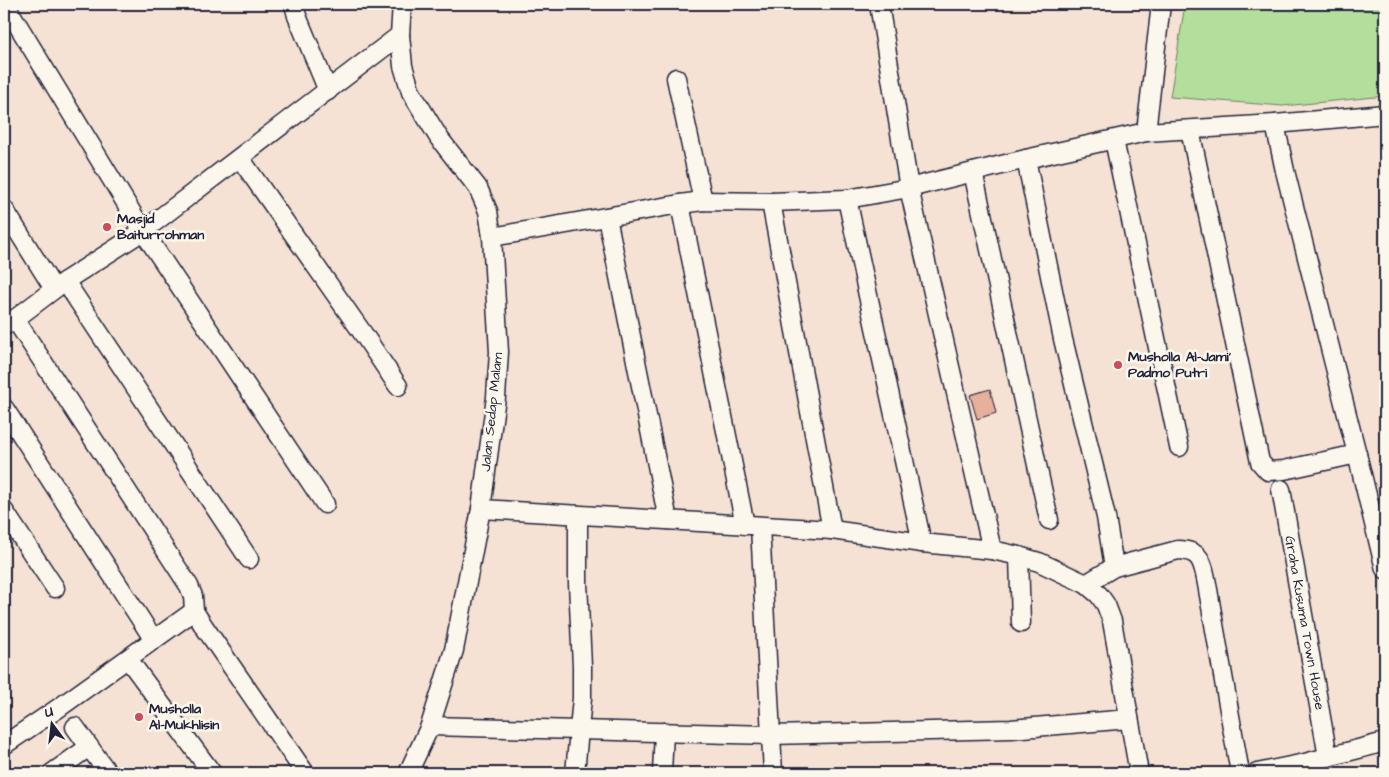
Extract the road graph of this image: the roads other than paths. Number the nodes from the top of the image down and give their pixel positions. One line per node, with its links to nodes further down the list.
1 (5, 4): 24 (street)
2 (294, 4): 8 (street)
3 (402, 4): 6 (street, Jalan Sedap Malam)
4 (879, 4): 17 (street)
5 (1161, 4): 12 (street)
6 (400, 35): 8 (street); 25 (street, Jalan Sedap Malam)
7 (676, 78): 19 (street)
8 (328, 91): 14 (street)
9 (1385, 114): 10 (street)
10 (1275, 124): 11 (street); 31 (street)
11 (1190, 130): 12 (street); 31 (street)
12 (1146, 132): 13 (street)
13 (1114, 140): 15 (street); 30 (street)
14 (240, 158): 24 (street); 28 (street)
15 (1026, 159): 16 (street); 45 (street)
16 (973, 172): 17 (street); 38 (street)
17 (909, 188): 18 (street); 42 (street)
18 (847, 199): 20 (street); 41 (street)
19 (703, 201): 20 (street); 21 (street)
20 (771, 202): 40 (street)
21 (680, 204): 23 (street); 39 (street)
22 (4, 209): 26 (street)
23 (607, 217): 25 (street); 37 (street)
24 (143, 231): 26 (street); 33 (street)
25 (492, 237): 34 (street, Jalan Sedap Malam)
26 (60, 285): 27 (street); 44 (street)
27 (9, 322): 49 (street)
28 (398, 386)
29 (4, 408): 51 (street)
30 (1179, 447)
31 (1357, 454): 46 (street)
32 (1281, 489): 62 (street, Graha Kusuma Town House)
33 (325, 504)
34 (481, 509): 36 (street); 54 (street, Jalan Sedap Malam)
35 (4, 511): 48 (street)
36 (578, 515): 37 (street); 56 (street)
37 (668, 520): 39 (street)
38 (1049, 520)
39 (753, 526): 40 (street); 58 (street)
40 (832, 530): 41 (street)
41 (922, 543): 42 (street)
42 (992, 550): 43 (street)
43 (1019, 556): 47 (street); 50 (street)
44 (249, 559)
45 (1114, 567): 47 (street); 73 (street)
46 (1385, 569)
47 (1086, 584): 53 (street)
48 (56, 588)
49 (194, 611): 51 (street); 67 (street)
50 (1021, 623)
51 (154, 640): 52 (street)
52 (128, 659): 60 (street); 66 (street)
53 (1130, 720): 58 (street); 72 (street)
54 (430, 726): 56 (street); 68 (street, Jalan Sedap Malam)
55 (75, 727): 61 (street)
56 (579, 730): 57 (street); 69 (street)
57 (664, 732): 58 (street); 70 (street)
58 (771, 736): 71 (street)
59 (1385, 742): 62 (street)
60 (4, 745)
61 (89, 747): 64 (street); 65 (street)
62 (1328, 757): 63 (street)
63 (1295, 769): 74 (street)
64 (52, 773)
65 (108, 773)
66 (212, 773)
67 (304, 773)
68 (408, 773)
69 (575, 773)
70 (662, 773)
71 (773, 773)
72 (1139, 773)
73 (1240, 773)
74 (1257, 773)

